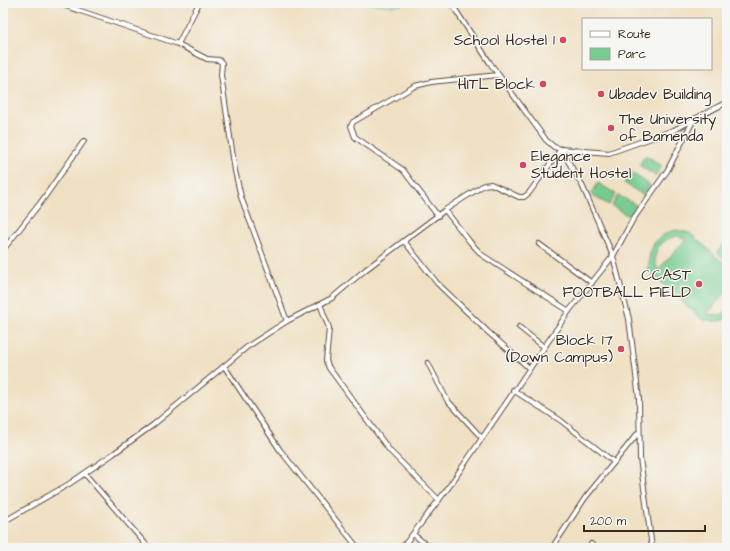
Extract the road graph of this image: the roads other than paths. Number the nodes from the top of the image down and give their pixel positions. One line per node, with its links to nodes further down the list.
1 (57, 3): 4 (street)
2 (199, 3): 4 (street)
3 (451, 3): 5 (street)
4 (178, 44): 19 (street)
5 (498, 75): 9 (street); 11 (street)
6 (727, 102): 7 (street)
7 (694, 119): 9 (street); 15 (street)
8 (84, 141): 14 (street)
9 (560, 149): 10 (street); 15 (street)
10 (445, 210): 11 (street); 18 (street)
11 (438, 216): 12 (street)
12 (404, 241): 17 (street); 24 (street)
13 (539, 244): 16 (street)
14 (3, 250)
15 (612, 256): 16 (street); 26 (street)
16 (592, 283): 18 (street)
17 (320, 304): 19 (street); 30 (street)
18 (569, 311): 21 (street)
19 (288, 321): 23 (street)
20 (519, 327): 21 (street)
21 (544, 347): 24 (street)
22 (428, 363): 27 (street)
23 (224, 366): 29 (street); 37 (street)
24 (530, 368): 25 (street)
25 (514, 390): 27 (street); 28 (street)
26 (638, 433): 28 (street); 42 (street)
27 (481, 437): 30 (street)
28 (614, 462): 40 (street)
29 (85, 474): 31 (street); 36 (street)
30 (439, 500): 32 (street)
31 (3, 522)
32 (413, 534): 38 (street); 39 (street)
33 (3, 543): 35 (street)
34 (591, 544): 41 (street)
35 (4, 548)
36 (148, 548)
37 (358, 548)
38 (402, 548)
39 (430, 548)
40 (552, 548)
41 (596, 548)
42 (652, 548)

